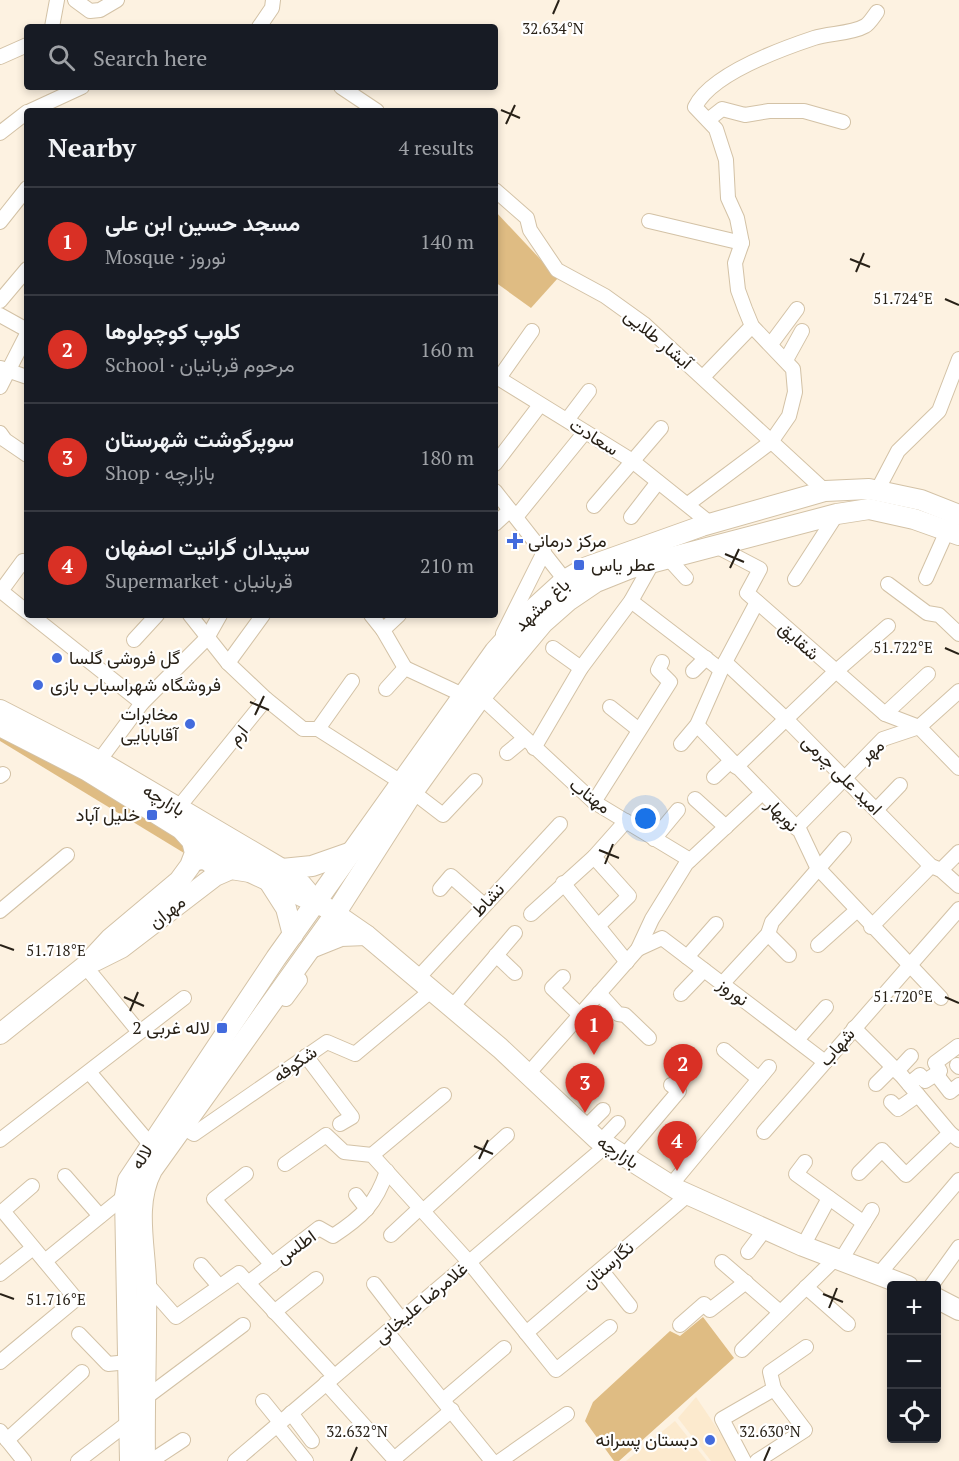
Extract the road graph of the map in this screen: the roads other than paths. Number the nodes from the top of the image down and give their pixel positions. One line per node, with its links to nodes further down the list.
1 (57, 0): 6 (street)
2 (75, 0): 3 (street)
3 (117, 0)
4 (273, 0): 7 (street)
5 (877, 12): 17 (street)
6 (53, 24)
7 (261, 24)
8 (24, 46): 9 (street)
9 (0, 57)
10 (76, 90): 13 (street)
11 (345, 90): 12 (street)
12 (357, 99): 14 (street); 15 (street)
13 (37, 108)
14 (350, 108)
15 (372, 108)
16 (24, 115): 19 (street)
17 (708, 120): 18 (street); 24 (street)
18 (843, 122)
19 (0, 133)
20 (24, 192): 22 (street)
21 (498, 193): 40 (street, آبشار طلایی)
22 (1, 219)
23 (649, 221): 24 (street)
24 (742, 243): 29 (street)
25 (24, 273): 26 (street)
26 (0, 301)
27 (797, 309): 34 (street)
28 (0, 315): 30 (street)
29 (752, 326): 34 (street); 40 (street)
30 (24, 330)
31 (532, 331): 39 (street)
32 (802, 331): 36 (street)
33 (24, 337): 37 (street)
34 (771, 344): 36 (street)
35 (959, 359): 54 (street)
36 (786, 360): 49 (street)
37 (4, 368): 38 (street); 42 (street)
38 (24, 375)
39 (498, 376)
40 (703, 376): 49 (street, آبشار طلایی)
41 (498, 378): 44 (street, سعادت)
42 (0, 387)
43 (589, 391): 45 (street)
44 (540, 405): 45 (street, سعادت); 51 (street)
45 (567, 420): 47 (street, سعادت)
46 (661, 428): 52 (street)
47 (585, 432): 52 (street, سعادت); 60 (street)
48 (2, 440): 50 (street)
49 (771, 442): 55 (street, آبشار طلایی); 57 (street)
50 (24, 452)
51 (498, 460)
52 (631, 460): 53 (street, سعادت); 58 (street)
53 (658, 482): 57 (street, سعادت); 62 (street)
54 (878, 489): 55 (main road, باغ مشهد); 66 (main road, باغ مشهد)
55 (825, 491): 59 (main road, باغ مشهد)
56 (498, 495): 60 (street)
57 (688, 504): 65 (street, سعادت); 68 (street)
58 (594, 506)
59 (772, 507): 63 (main road, باغ مشهد); 67 (main road)
60 (513, 513): 64 (street); 71 (street)
61 (837, 514): 66 (main road, باغ مشهد); 67 (main road, باغ مشهد); 77 (street)
62 (631, 517)
63 (741, 517): 65 (main road, باغ مشهد); 69 (main road)
64 (498, 522)
65 (711, 524): 68 (main road, باغ مشهد)
66 (955, 527): 76 (street)
67 (778, 529): 69 (main road, باغ مشهد)
68 (689, 532): 78 (main road, باغ مشهد)
69 (747, 537): 70 (main road, باغ مشهد)
70 (714, 545): 72 (main road, باغ مشهد); 82 (street)
71 (544, 552): 78 (street); 98 (street)
72 (661, 558): 74 (main road, باغ مشهد); 75 (street); 80 (street)
73 (23, 561): 83 (street)
74 (631, 567): 80 (street); 84 (main road, باغ مشهد)
75 (686, 578)
76 (926, 578)
77 (795, 579)
78 (565, 580): 84 (main road, باغ مشهد)
79 (888, 584): 94 (street)
80 (642, 585): 81 (street)
81 (631, 601): 99 (street); 104 (street)
82 (757, 602): 102 (street); 106 (street, شقایق)
83 (24, 610)
84 (537, 617): 98 (main road, باغ مشهد); 111 (main road, باغ مشهد)
85 (35, 618): 113 (street)
86 (154, 618): 96 (street)
87 (192, 618): 95 (street)
88 (218, 618): 95 (street)
89 (261, 618): 101 (street)
90 (374, 618): 93 (street)
91 (396, 618): 93 (street)
92 (888, 626): 106 (street)
93 (383, 630): 103 (street)
94 (959, 633)
95 (207, 638): 101 (street); 113 (street)
96 (134, 640)
97 (553, 648): 104 (street)
98 (495, 651): 111 (main road, باغ مشهد)
99 (706, 658): 102 (street); 105 (street)
100 (662, 662): 122 (street)
101 (228, 663): 112 (street)
102 (723, 666): 117 (street, امید علی چرمی); 118 (street)
103 (405, 668): 109 (street); 111 (street, مهتاب)
104 (581, 668): 123 (street)
105 (693, 671)
106 (834, 673): 116 (street, شقایق); 117 (street)
107 (928, 674): 116 (street)
108 (352, 681): 121 (street)
109 (386, 689)
110 (959, 691): 120 (street, مهر)
111 (472, 696): 123 (street, مهتاب); 133 (main road, باغ مشهد)
112 (266, 699): 121 (street); 137 (street, ارم)
113 (142, 703): 126 (street)
114 (610, 707): 122 (street)
115 (0, 710): 126 (main road, بازارچه)
116 (885, 714): 120 (street, شقایق)
117 (786, 719): 127 (street); 130 (street, امید علی چرمی)
118 (698, 725): 124 (street); 127 (street, نوبهار)
119 (0, 726): 144 (main road, بازارچه)
120 (919, 727): 128 (street); 130 (street, مهر)
121 (318, 729): 133 (street)
122 (639, 730): 136 (street)
123 (529, 743): 125 (street); 136 (street, مهتاب)
124 (681, 744)
125 (507, 753)
126 (99, 761): 137 (main road, بازارچه)
127 (734, 764): 129 (street); 134 (street, نوبهار)
128 (959, 768)
129 (714, 777)
130 (844, 777): 139 (street, امید علی چرمی); 143 (street, مهر)
131 (475, 782): 133 (street)
132 (900, 785): 139 (street)
133 (407, 787): 147 (main road, باغ مشهد); 166 (main road, باغ مشهد)
134 (761, 794): 142 (street); 143 (street, نوبهار)
135 (695, 799): 142 (street)
136 (594, 802): 140 (street, مهتاب)
137 (178, 808): 157 (main road, بازارچه)
138 (678, 810): 145 (street)
139 (876, 810): 154 (street, امید علی چرمی)
140 (626, 821): 145 (street, مهتاب); 150 (street)
141 (560, 824): 162 (street, نشاط)
142 (726, 827): 151 (street)
143 (796, 828): 153 (street, نوبهار)
144 (181, 829): 152 (main road); 155 (main road, بازارچه)
145 (654, 839): 151 (street, مهتاب)
146 (844, 839): 153 (street)
147 (352, 852): 157 (main road); 161 (main road, باغ مشهد)
148 (959, 852): 154 (street)
149 (67, 855): 164 (street)
150 (594, 857): 158 (street); 169 (street)
151 (690, 861): 177 (street)
152 (190, 866): 156 (street); 182 (main road, مهران)
153 (817, 867): 165 (street, نوبهار); 172 (street)
154 (936, 868): 159 (street, امید علی چرمی); 170 (street)
155 (252, 873): 156 (main road, مهران); 157 (main road, بازارچه)
156 (215, 876): 182 (main road, مهران)
157 (276, 876): 161 (main road, بازارچه); 173 (main road)
158 (563, 883): 167 (street); 169 (street)
159 (959, 886)
160 (440, 889): 162 (street)
161 (317, 904): 166 (main road, بازارچه); 173 (main road, لاله)
162 (484, 905): 187 (street, نشاط)
163 (959, 909): 183 (street, شهاب)
164 (0, 911)
165 (856, 911): 170 (street, نوبهار); 175 (street)
166 (335, 914): 174 (main road, بازارچه); 176 (main road, لاله)
167 (531, 914)
168 (716, 924): 180 (street)
169 (598, 926): 181 (street)
170 (871, 927): 183 (street, نوبهار)
171 (515, 933): 178 (street)
172 (768, 934): 179 (street); 188 (street)
173 (293, 935): 189 (main road, لاله)
174 (366, 935): 176 (main road); 187 (main road, بازارچه); 194 (street)
175 (818, 945)
176 (311, 948): 194 (main road, لاله)
177 (638, 949): 180 (street, نوروز); 181 (street)
178 (496, 955): 185 (street); 195 (street)
179 (789, 955)
180 (687, 957): 184 (street, نوروز)
181 (627, 962): 190 (street)
182 (85, 966): 199 (street); 200 (main road, مهران)
183 (908, 966): 193 (street, نوبهار); 198 (street, شهاب)
184 (704, 970): 188 (street, نوروز); 191 (street)
185 (515, 973)
186 (563, 977): 197 (street)
187 (425, 984): 195 (main road, بازارچه); 205 (street, شکوفه)
188 (722, 984): 202 (street, نوروز)
189 (255, 989): 194 (main road); 230 (main road, لاله)
190 (599, 993): 197 (street); 201 (street)
191 (681, 994)
192 (184, 998): 199 (street)
193 (942, 998)
194 (280, 1000): 223 (main road, لاله)
195 (453, 1006): 211 (main road, بازارچه)
196 (826, 1006): 202 (street)
197 (580, 1015): 211 (street)
198 (854, 1028): 207 (street, شهاب); 209 (street)
199 (139, 1032): 210 (street)
200 (0, 1034)
201 (649, 1038)
202 (797, 1041): 207 (street, نوروز)
203 (958, 1046): 212 (street)
204 (724, 1050): 213 (street)
205 (306, 1056): 222 (street); 223 (street, شکوفه)
206 (910, 1056): 209 (street)
207 (825, 1062): 225 (street, شهاب)
208 (769, 1067): 213 (street, نگارستان)
209 (895, 1069): 214 (street); 217 (street)
210 (89, 1072): 228 (street); 230 (street)
211 (528, 1074): 224 (main road, بازارچه)
212 (936, 1074): 216 (street); 217 (street)
213 (759, 1079): 241 (street, نگارستان)
214 (876, 1084)
215 (671, 1085): 232 (street)
216 (959, 1085)
217 (913, 1090): 219 (street); 227 (street)
218 (444, 1095): 231 (street)
219 (891, 1102)
220 (603, 1110): 224 (street)
221 (618, 1123): 229 (street, غلامرضا علیخانی)
222 (340, 1124)
223 (184, 1128): 269 (main road, لاله)
224 (585, 1128): 229 (main road, بازارچه)
225 (764, 1132)
226 (507, 1135): 246 (street)
227 (954, 1136): 236 (street)
228 (0, 1140)
229 (604, 1143): 232 (main road, بازارچه); 258 (street, غلامرضا علیخانی)
230 (150, 1144): 242 (main road, لاله)
231 (372, 1155): 234 (street); 235 (street)
232 (624, 1156): 241 (main road, بازارچه)
233 (805, 1162): 244 (street)
234 (285, 1164)
235 (387, 1171): 245 (street, اطلس); 246 (street)
236 (859, 1173)
237 (246, 1174): 261 (street)
238 (65, 1176): 248 (street)
239 (959, 1180): 264 (street)
240 (32, 1186): 254 (street)
241 (680, 1190): 250 (main road, بازارچه); 262 (street, نگارستان)
242 (125, 1196): 248 (street); 291 (main road, لاله)
243 (356, 1196): 245 (street)
244 (829, 1198): 249 (street); 252 (street)
245 (367, 1209): 261 (street, اطلس)
246 (421, 1210): 251 (street); 258 (street)
247 (872, 1210): 249 (street)
248 (100, 1216): 257 (street)
249 (864, 1223): 256 (street)
250 (766, 1228): 252 (main road, بازارچه); 255 (street)
251 (391, 1235)
252 (803, 1246): 256 (main road, بازارچه)
253 (959, 1247): 267 (street)
254 (33, 1248): 257 (street); 263 (street)
255 (748, 1252)
256 (839, 1259): 264 (main road, بازارچه); 273 (street)
257 (45, 1261): 290 (street)
258 (469, 1262): 279 (street, غلامرضا علیخانی); 285 (street)
259 (722, 1262): 268 (street)
260 (201, 1265): 272 (street)
261 (272, 1265): 270 (street, اطلس)
262 (602, 1271): 275 (street); 285 (street, نگارستان)
263 (0, 1274)
264 (879, 1275): 266 (main road, بازارچه)
265 (316, 1280): 277 (street)
266 (895, 1281)
267 (935, 1281)
268 (746, 1282): 278 (street); 282 (street)
269 (146, 1283): 272 (street); 295 (main road, لاله)
270 (248, 1283): 272 (street); 277 (street)
271 (374, 1284): 279 (street)
272 (219, 1287)
273 (806, 1287): 278 (street); 281 (street)
274 (941, 1301): 276 (main road)
275 (630, 1306)
276 (959, 1310)
277 (274, 1312): 293 (street)
278 (780, 1312): 289 (street)
279 (401, 1319): 284 (street, غلامرضا علیخانی)
280 (243, 1324): 295 (street)
281 (848, 1324)
282 (680, 1325)
283 (610, 1327): 285 (street)
284 (387, 1332): 293 (street, غلامرضا علیخانی); 297 (street)
285 (526, 1333)
286 (79, 1334): 291 (street)
287 (806, 1347): 294 (street)
288 (504, 1348): 297 (street)
289 (742, 1350)
290 (0, 1362)
291 (128, 1362): 300 (main road, لاله)
292 (82, 1372): 301 (street)
293 (330, 1380): 299 (street, غلامرضا علیخانی); 304 (street)
294 (774, 1389): 314 (street); 315 (street)
295 (144, 1399): 308 (main road, لاله)
296 (262, 1401): 299 (street)
297 (447, 1405): 304 (street); 312 (street)
298 (567, 1414): 313 (street)
299 (283, 1420): 303 (street); 310 (street, غلامرضا علیخانی); 311 (street)
300 (129, 1422): 306 (street); 307 (main road, لاله)
301 (4, 1436): 305 (street)
302 (183, 1440): 309 (street)
303 (312, 1441)
304 (395, 1460)
305 (24, 1461)
306 (78, 1461)
307 (130, 1461)
308 (145, 1461)
309 (151, 1461)
310 (235, 1461)
311 (306, 1461)
312 (492, 1461)
313 (500, 1461)
314 (744, 1461)
315 (757, 1461)

